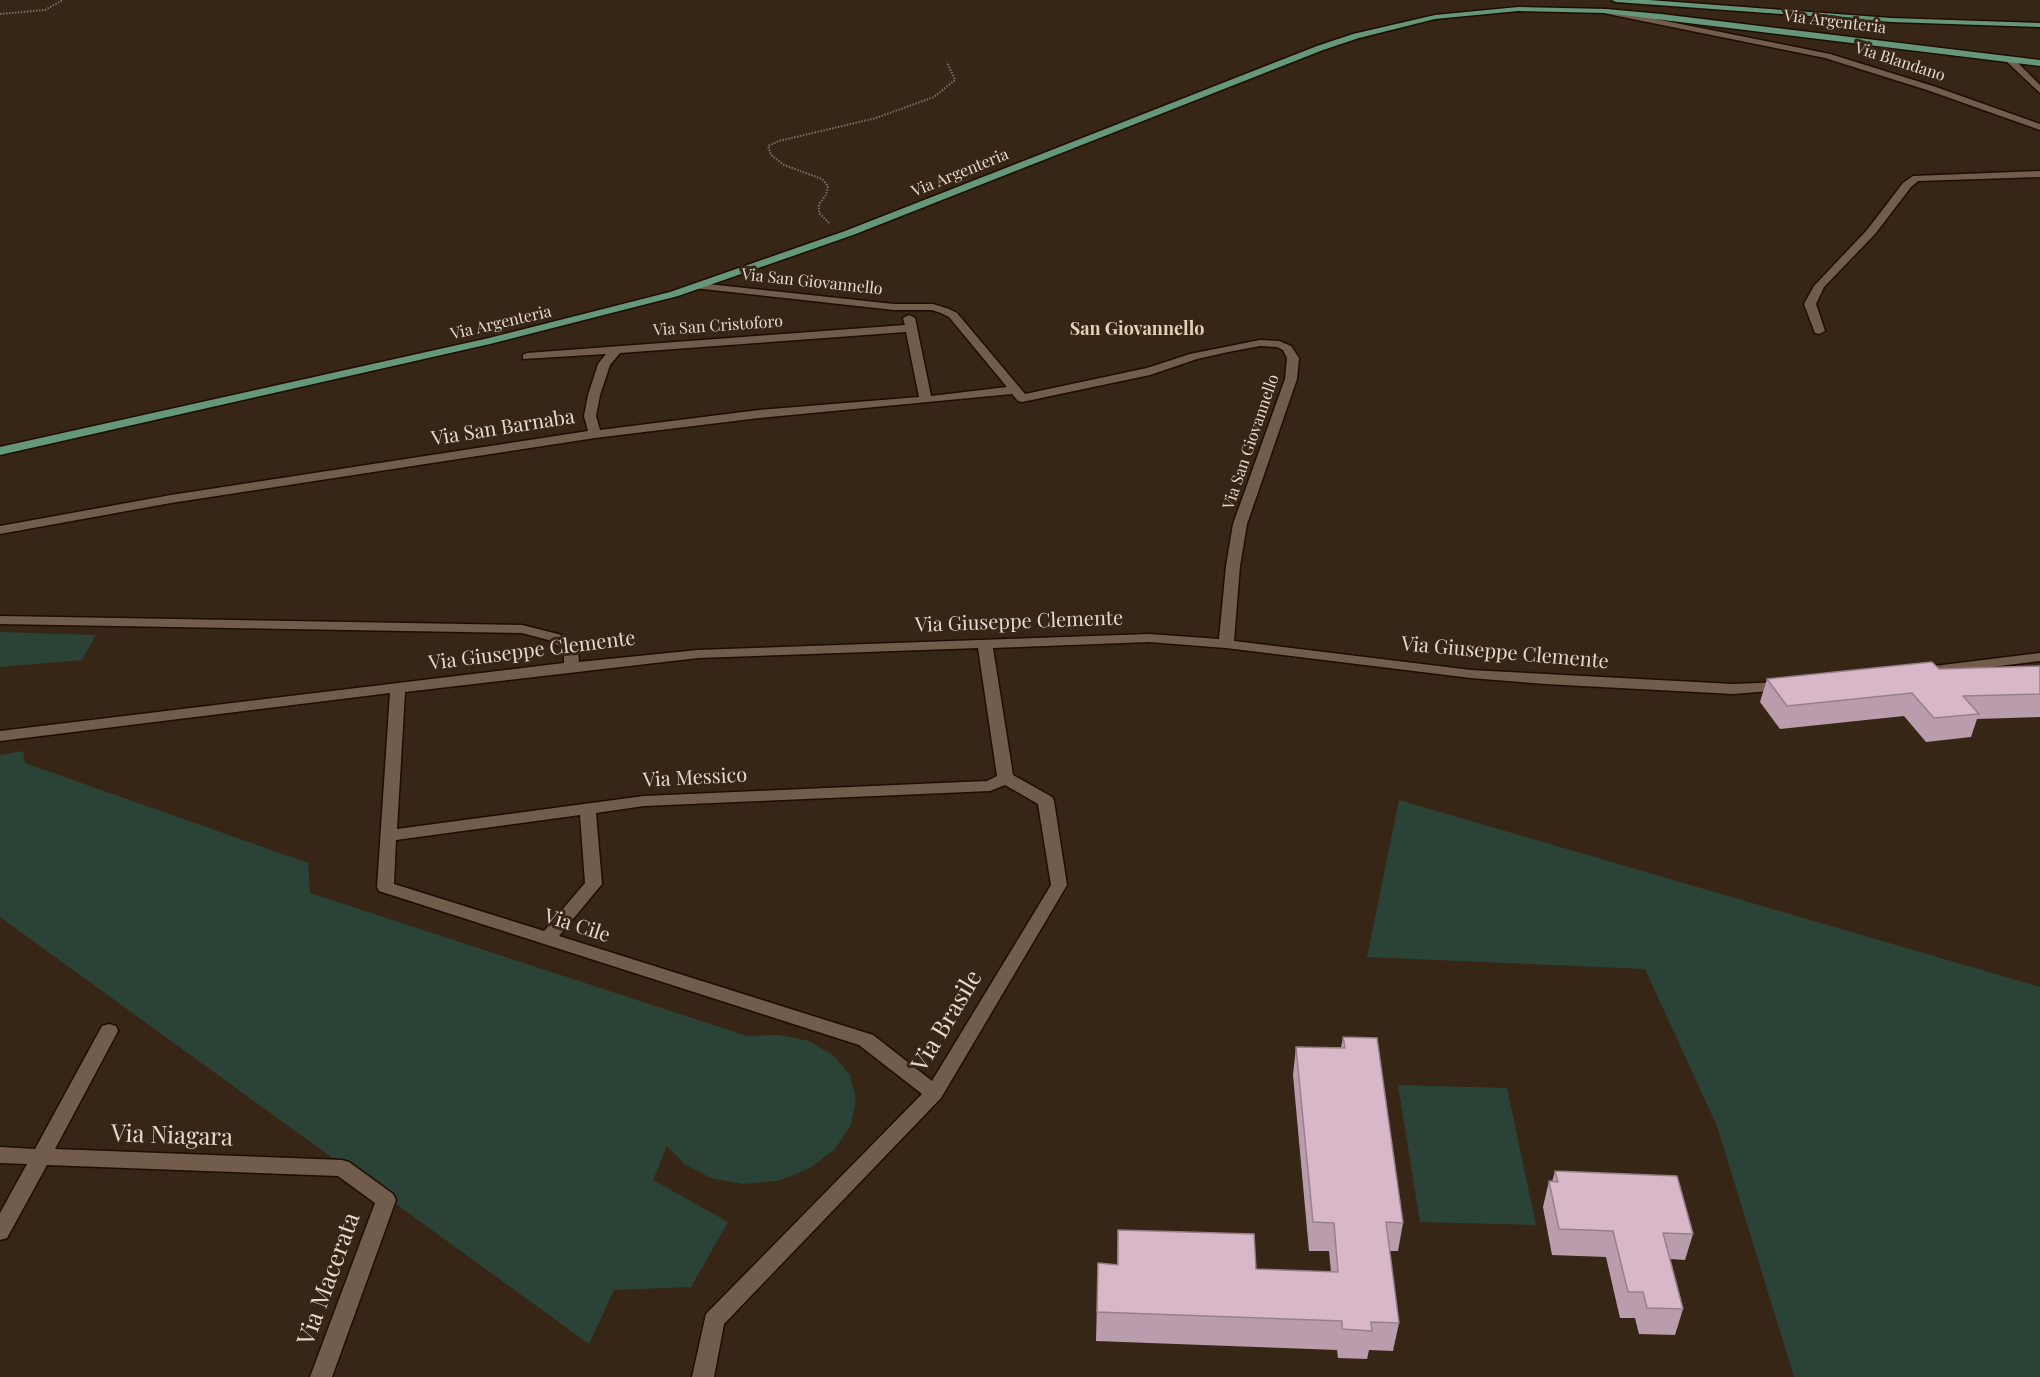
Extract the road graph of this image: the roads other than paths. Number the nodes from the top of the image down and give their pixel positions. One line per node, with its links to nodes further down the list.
1 (1525, 0): 3 (main road)
2 (1616, 0): 7 (main road)
3 (1467, 4)
4 (1447, 6): 5 (main road)
5 (1437, 7)
6 (1606, 11): 8 (main road, Via Argenteria); 11 (street, Via Blandano); 13 (main road, Via Argenteria)
7 (2040, 25)
8 (2009, 59): 9 (main road, Via Argenteria); 10 (street)
9 (2040, 63)
10 (2040, 90)
11 (2040, 127)
12 (2040, 174): 16 (street)
13 (698, 286): 14 (street, Via San Giovannello); 22 (main road, Via Argenteria)
14 (907, 307): 15 (street); 19 (street, Via San Giovannello)
15 (911, 328): 17 (street, Via San Cristoforo); 20 (street)
16 (1820, 331)
17 (616, 351): 18 (street, Via San Cristoforo); 21 (street)
18 (527, 357)
19 (1015, 390): 20 (street, Via San Barnaba); 26 (street, Via San Giovannello)
20 (926, 400): 21 (street, Via San Barnaba)
21 (595, 434): 23 (street, Via San Barnaba)
22 (0, 451)
23 (0, 530)
24 (0, 620): 28 (street)
25 (985, 644): 26 (street, Via Giuseppe Clemente); 28 (street, Via Giuseppe Clemente); 33 (street)
26 (1226, 644): 30 (street, Via Giuseppe Clemente)
27 (2040, 657): 29 (street)
28 (572, 667): 31 (street, Via Giuseppe Clemente)
29 (1916, 672)
30 (1803, 684)
31 (398, 688): 32 (street, Via Giuseppe Clemente); 35 (street, Via Cile)
32 (0, 736)
33 (1005, 778): 34 (street, Via Messico); 38 (street, Via Brasile)
34 (588, 808): 35 (street, Via Messico); 36 (street)
35 (388, 836): 36 (street, Via Cile)
36 (547, 939): 38 (street, Via Cile)
37 (109, 1031): 40 (street)
38 (934, 1093): 44 (street, Via Brasile)
39 (0, 1155): 40 (street, Via Niagara)
40 (41, 1157): 41 (street, Via Niagara); 42 (street)
41 (386, 1200): 43 (street, Via Macerata)
42 (0, 1232)
43 (321, 1377)
44 (703, 1377)

